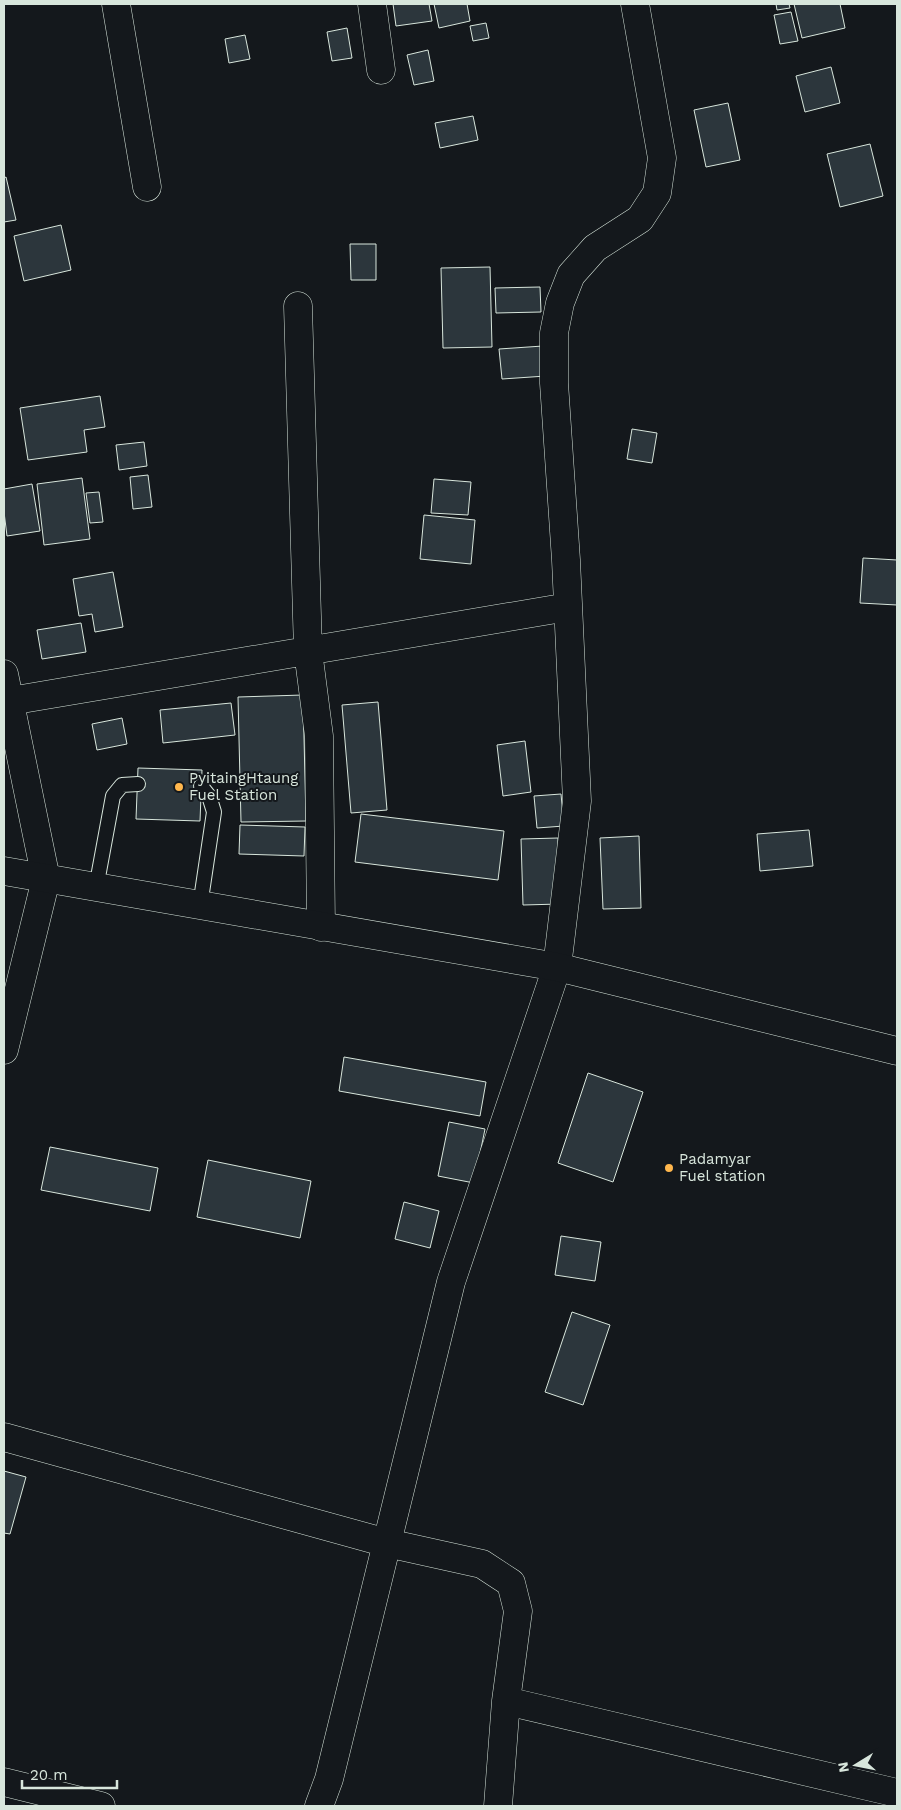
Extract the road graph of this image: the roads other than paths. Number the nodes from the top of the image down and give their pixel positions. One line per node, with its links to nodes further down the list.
1 (116, 4): 5 (street)
2 (372, 4): 4 (street)
3 (635, 4): 7 (street)
4 (381, 70)
5 (147, 187)
6 (298, 306): 8 (street)
7 (568, 607): 8 (street); 18 (street)
8 (308, 651): 10 (street); 17 (street)
9 (4, 674): 10 (street)
10 (7, 702): 14 (street)
11 (138, 784): 15 (lane)
12 (201, 786): 16 (lane)
13 (4, 871): 14 (street)
14 (46, 879): 15 (street); 19 (street)
15 (96, 888): 16 (street)
16 (200, 906): 17 (street)
17 (321, 927): 18 (street)
18 (557, 967): 20 (street); 22 (street)
19 (4, 1050)
20 (897, 1051)
21 (4, 1437): 22 (street)
22 (387, 1543): 23 (street); 27 (street)
23 (506, 1701): 25 (street); 28 (street)
24 (4, 1782): 26 (street)
25 (897, 1793)
26 (101, 1806)
27 (319, 1806)
28 (498, 1806)

